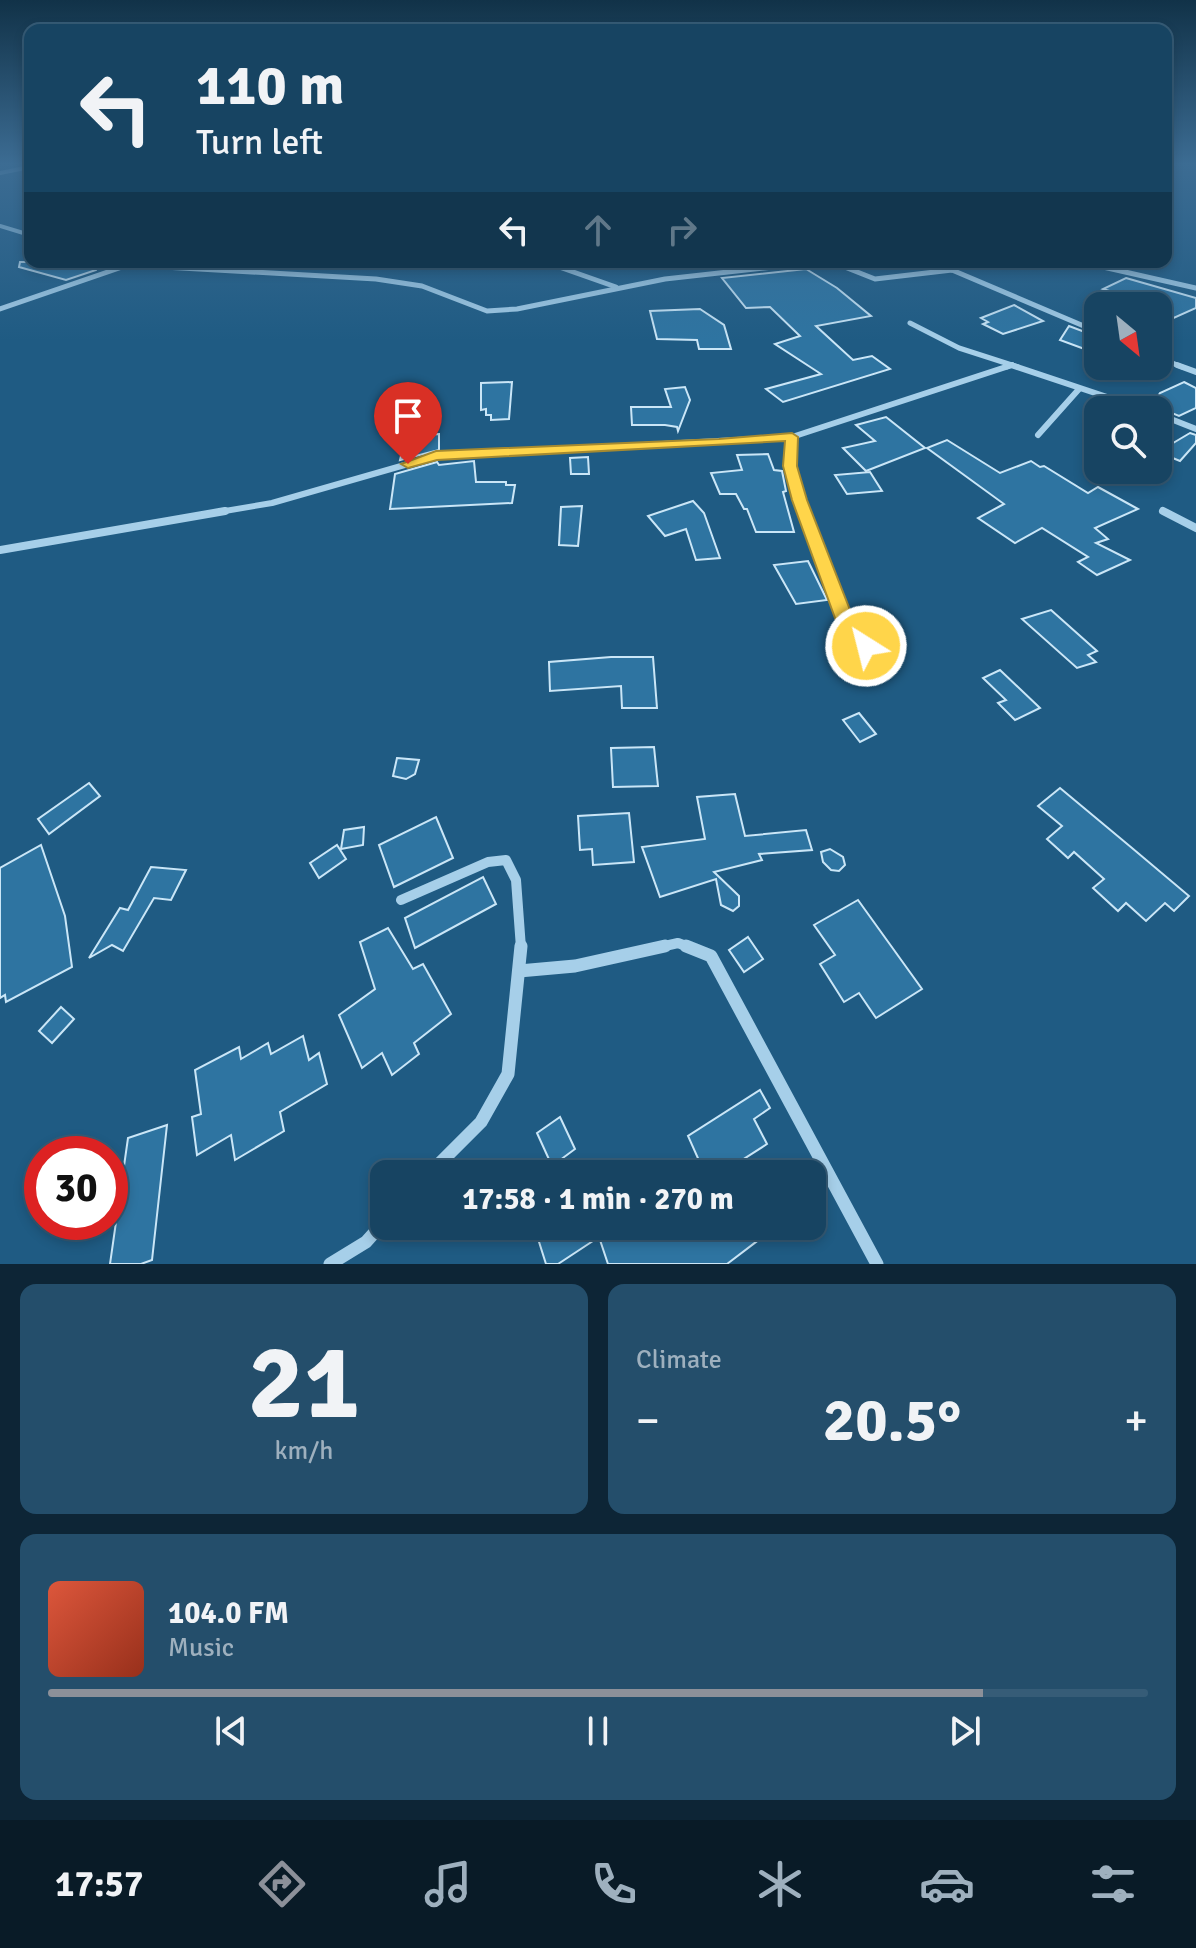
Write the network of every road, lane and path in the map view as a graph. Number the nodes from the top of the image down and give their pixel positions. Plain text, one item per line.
1 (0, 226) edge
2 (24, 233) edge
3 (119, 268) edge
4 (181, 268) edge
5 (562, 268) edge
6 (765, 268) edge
7 (847, 268) edge
8 (948, 268) edge
9 (1111, 268) edge
10 (952, 270) junction
11 (1196, 288) edge
12 (620, 289) junction
13 (0, 309) edge
14 (910, 323) dead end
15 (1084, 326) edge
16 (1172, 363) edge
17 (1012, 365) junction
18 (1196, 372) edge
19 (1079, 389) junction
20 (1101, 396) edge
21 (1172, 420) edge
22 (1196, 429) edge
23 (1038, 435) dead end
24 (792, 437) junction
25 (1163, 511) dead end
26 (1196, 528) edge
27 (0, 550) edge
28 (866, 646) dead end
29 (401, 900) dead end
30 (519, 971) junction
31 (443, 1160) edge
32 (370, 1238) edge
33 (330, 1264) edge
34 (877, 1264) edge

1 - 2 street
3 - 13 street
4 - 12 street
5 - 12 street
6 - 12 street
7 - 10 street
8 - 10 street
9 - 11 street
10 - 15 street
14 - 17 street
16 - 18 street
17 - 19 street
17 - 24 street
19 - 20 street
19 - 23 street
21 - 22 street
24 - 27 street
24 - 28 street
25 - 26 street
29 - 30 street
30 - 31 street
30 - 34 street
32 - 33 street

